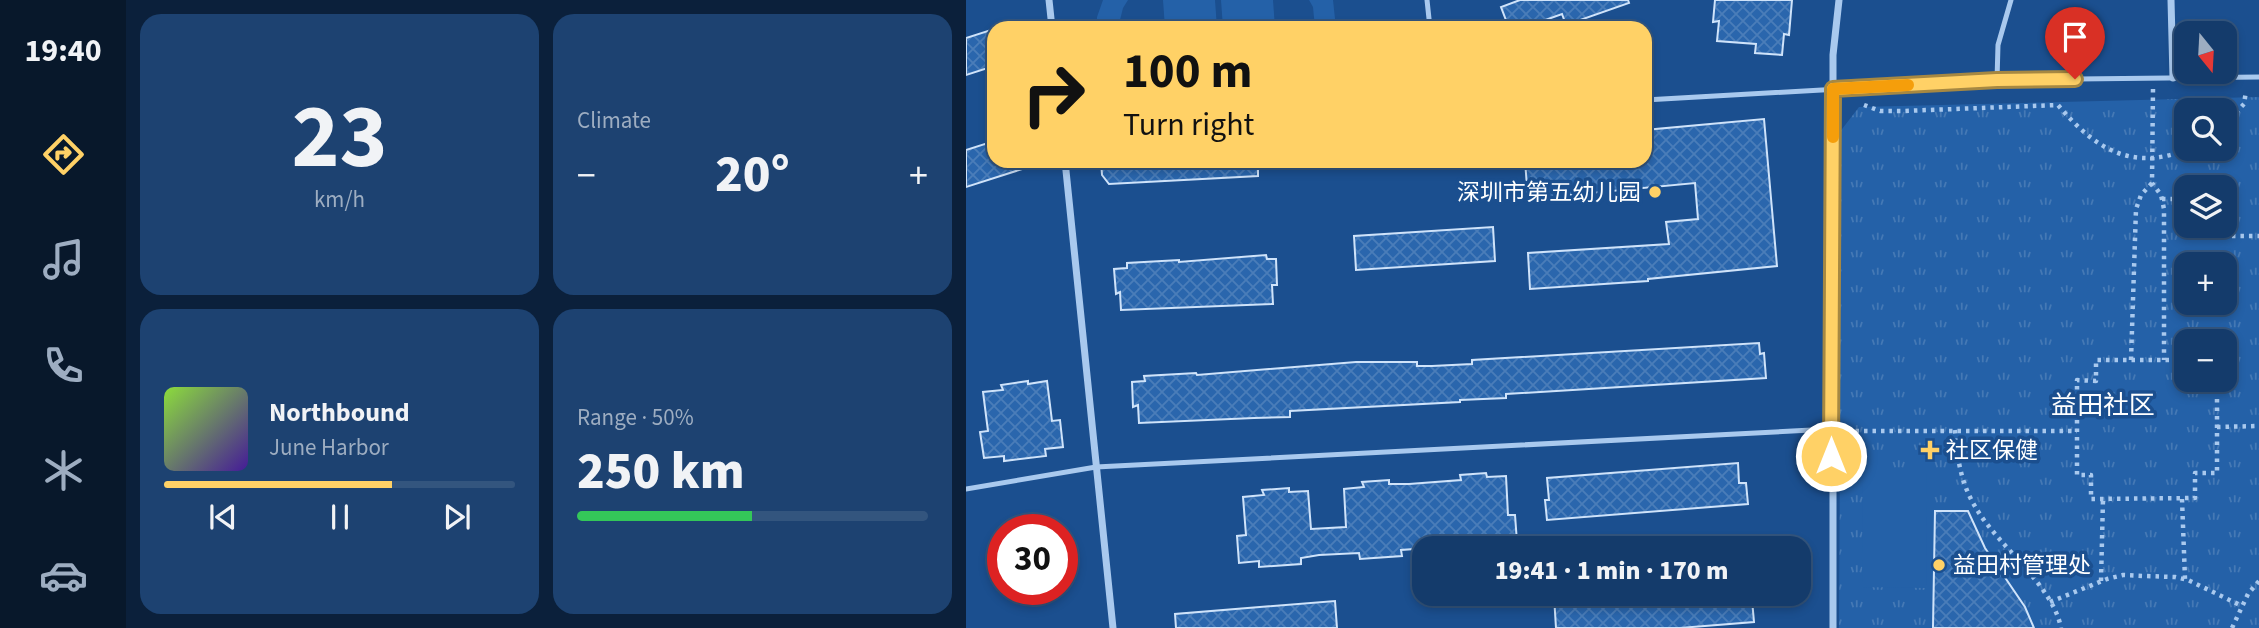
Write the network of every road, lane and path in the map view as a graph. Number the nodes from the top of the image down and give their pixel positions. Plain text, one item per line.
1 (1049, 0) edge
2 (1427, 0) edge
3 (1839, 0) edge
4 (2011, 0) edge
5 (2171, 0) edge
6 (1051, 21) edge
7 (1429, 21) edge
8 (2250, 77) junction
9 (2259, 77) edge
10 (2153, 78) junction
11 (2173, 78) junction
12 (1997, 80) junction
13 (1833, 89) junction
14 (1652, 100) edge
15 (1864, 105) dead end
16 (2237, 111) edge
17 (2174, 155) edge
18 (2152, 159) junction
19 (1066, 168) edge
20 (2152, 183) junction
21 (2162, 199) junction
22 (2174, 199) edge
23 (2237, 236) edge
24 (2259, 236) edge
25 (2131, 360) junction
26 (2164, 360) junction
27 (2174, 360) edge
28 (2217, 392) edge
29 (2259, 426) edge
30 (2217, 427) junction
31 (1831, 430) junction
32 (1955, 430) junction
33 (2077, 431) junction
34 (1096, 467) junction
35 (966, 489) edge
36 (2103, 499) junction
37 (2182, 499) junction
38 (2185, 579) junction
39 (2101, 581) junction
40 (2259, 581) edge
41 (2050, 602) junction
42 (2242, 606) junction
43 (1113, 628) edge
44 (1833, 628) edge
45 (2061, 628) edge
46 (2232, 628) edge

1 - 6 street
2 - 7 lane
3 - 13 street
4 - 12 lane
5 - 11 street
8 - 9 lane
8 - 11 lane
8 - 16 path
10 - 11 lane
10 - 12 lane
10 - 18 path
12 - 13 lane
13 - 14 lane
13 - 31 street
15 - 18 path
17 - 18 path
18 - 20 path
19 - 34 street
20 - 21 path
20 - 25 path
21 - 22 path
21 - 26 path
23 - 24 path
25 - 26 path
25 - 33 path
26 - 27 path
28 - 30 path
29 - 30 path
30 - 37 path
31 - 32 path
31 - 34 lane
31 - 44 street
32 - 33 path
32 - 41 path
33 - 36 path
34 - 35 lane
34 - 43 street
36 - 37 path
36 - 39 path
37 - 38 path
38 - 39 path
38 - 42 path
39 - 41 path
40 - 42 path
41 - 45 path
42 - 46 path

